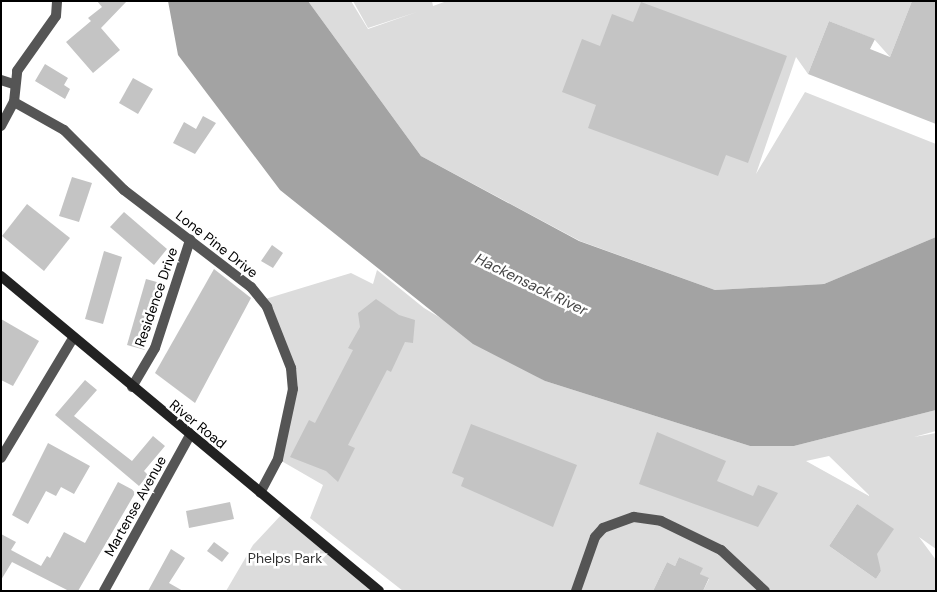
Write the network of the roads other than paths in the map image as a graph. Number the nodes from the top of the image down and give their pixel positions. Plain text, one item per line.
1 (57, 1) edge
2 (1, 80) edge
3 (12, 84) junction
4 (14, 102) junction
5 (1, 126) edge
6 (190, 240) junction
7 (1, 276) edge
8 (73, 338) junction
9 (132, 387) junction
10 (190, 435) junction
11 (1, 458) edge
12 (260, 493) junction
13 (104, 591) edge
14 (379, 591) edge
15 (576, 591) edge
16 (765, 591) edge

1 - 3 street
2 - 3 street
3 - 4 street
4 - 5 street
4 - 6 street, Lone Pine Drive
6 - 9 street, Residence Drive
6 - 12 street, Lone Pine Drive
7 - 8 main road, River Road
8 - 9 main road, River Road
8 - 11 street
9 - 10 main road, River Road
10 - 12 main road, River Road
10 - 13 street, Martense Avenue
12 - 14 main road, River Road
15 - 16 street

